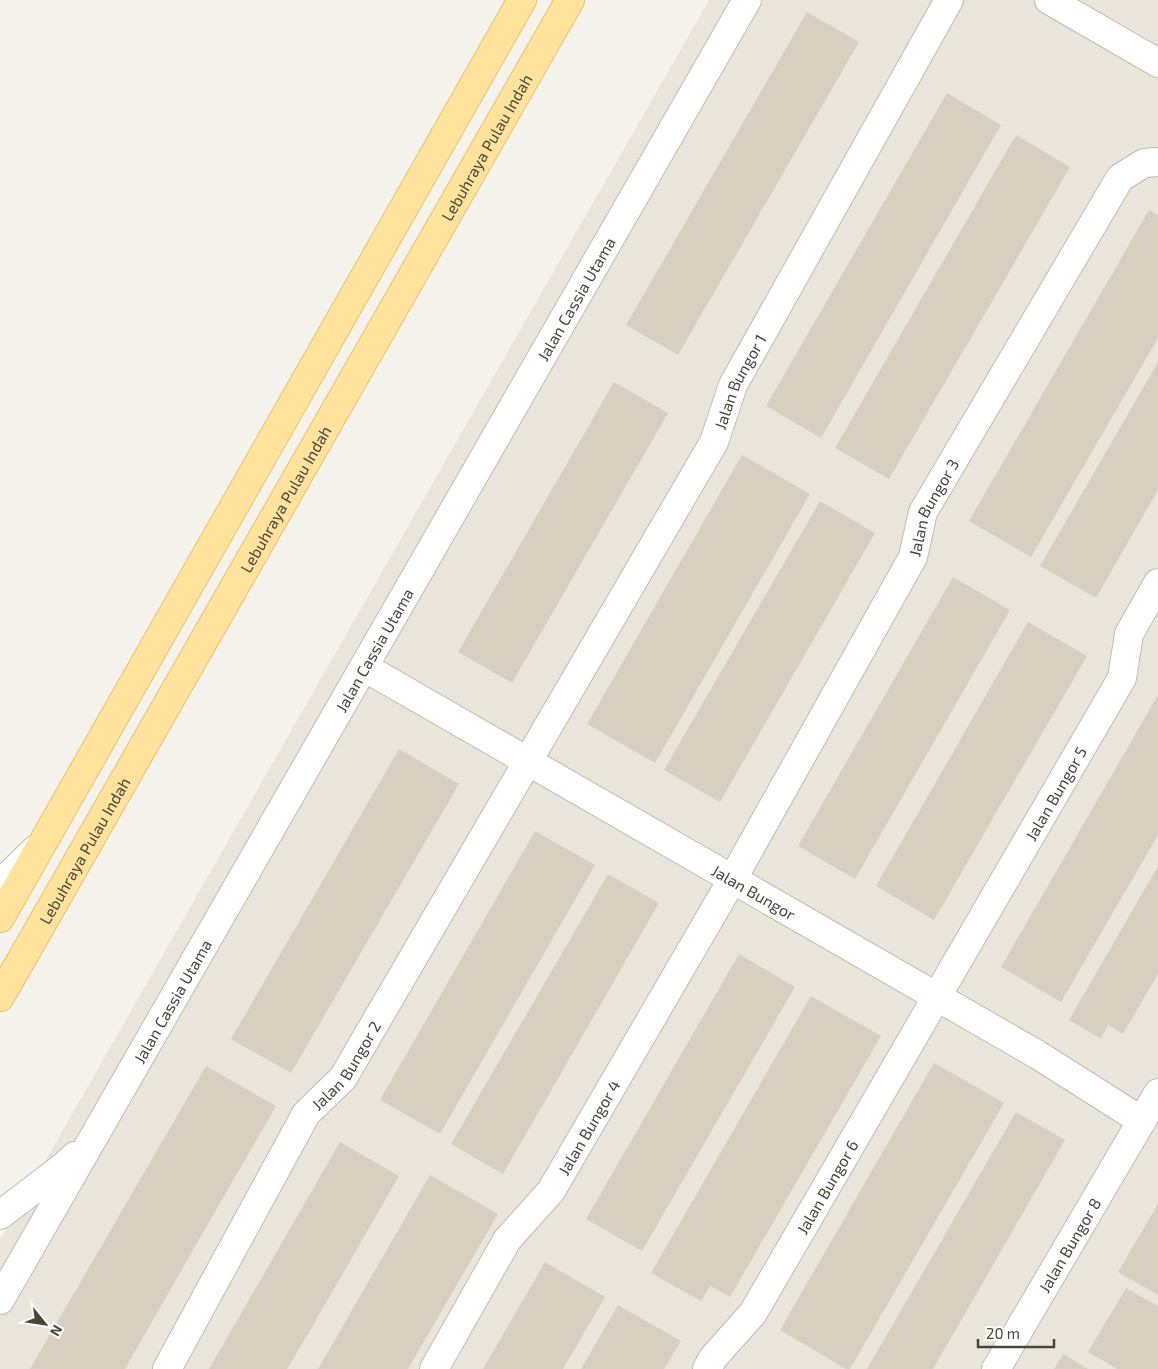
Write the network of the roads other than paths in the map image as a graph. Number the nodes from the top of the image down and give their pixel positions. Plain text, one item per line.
1 (522, 0) edge
2 (570, 0) edge
3 (748, 0) edge
4 (949, 0) edge
5 (1049, 0) edge
6 (1158, 63) edge
7 (1158, 162) edge
8 (1158, 584) edge
9 (364, 667) junction
10 (528, 762) junction
11 (43, 842) junction
12 (732, 880) junction
13 (0, 884) edge
14 (0, 918) edge
15 (0, 997) edge
16 (938, 997) junction
17 (1158, 1093) edge
18 (1142, 1121) junction
19 (94, 1137) junction
20 (0, 1215) edge
21 (0, 1300) edge
22 (166, 1369) edge
23 (434, 1369) edge
24 (707, 1369) edge
25 (996, 1369) edge

1 - 11 main road
2 - 15 main road, Lebuhraya Pulau Indah
3 - 9 street, Jalan Cassia Utama
4 - 10 street, Jalan Bungor 1
5 - 6 street
7 - 12 street, Jalan Bungor 3
8 - 16 street, Jalan Bungor 5
9 - 10 street, Jalan Bungor
9 - 19 street, Jalan Cassia Utama
10 - 12 street, Jalan Bungor
10 - 22 street, Jalan Bungor 2
11 - 13 street
11 - 14 main road
12 - 16 street, Jalan Bungor
12 - 23 street, Jalan Bungor 4
16 - 18 street, Jalan Bungor
16 - 24 street, Jalan Bungor 6
17 - 18 street, Jalan Bungor 8
18 - 25 street, Jalan Bungor 8
19 - 20 street
19 - 21 street, Jalan Cassia Utama

